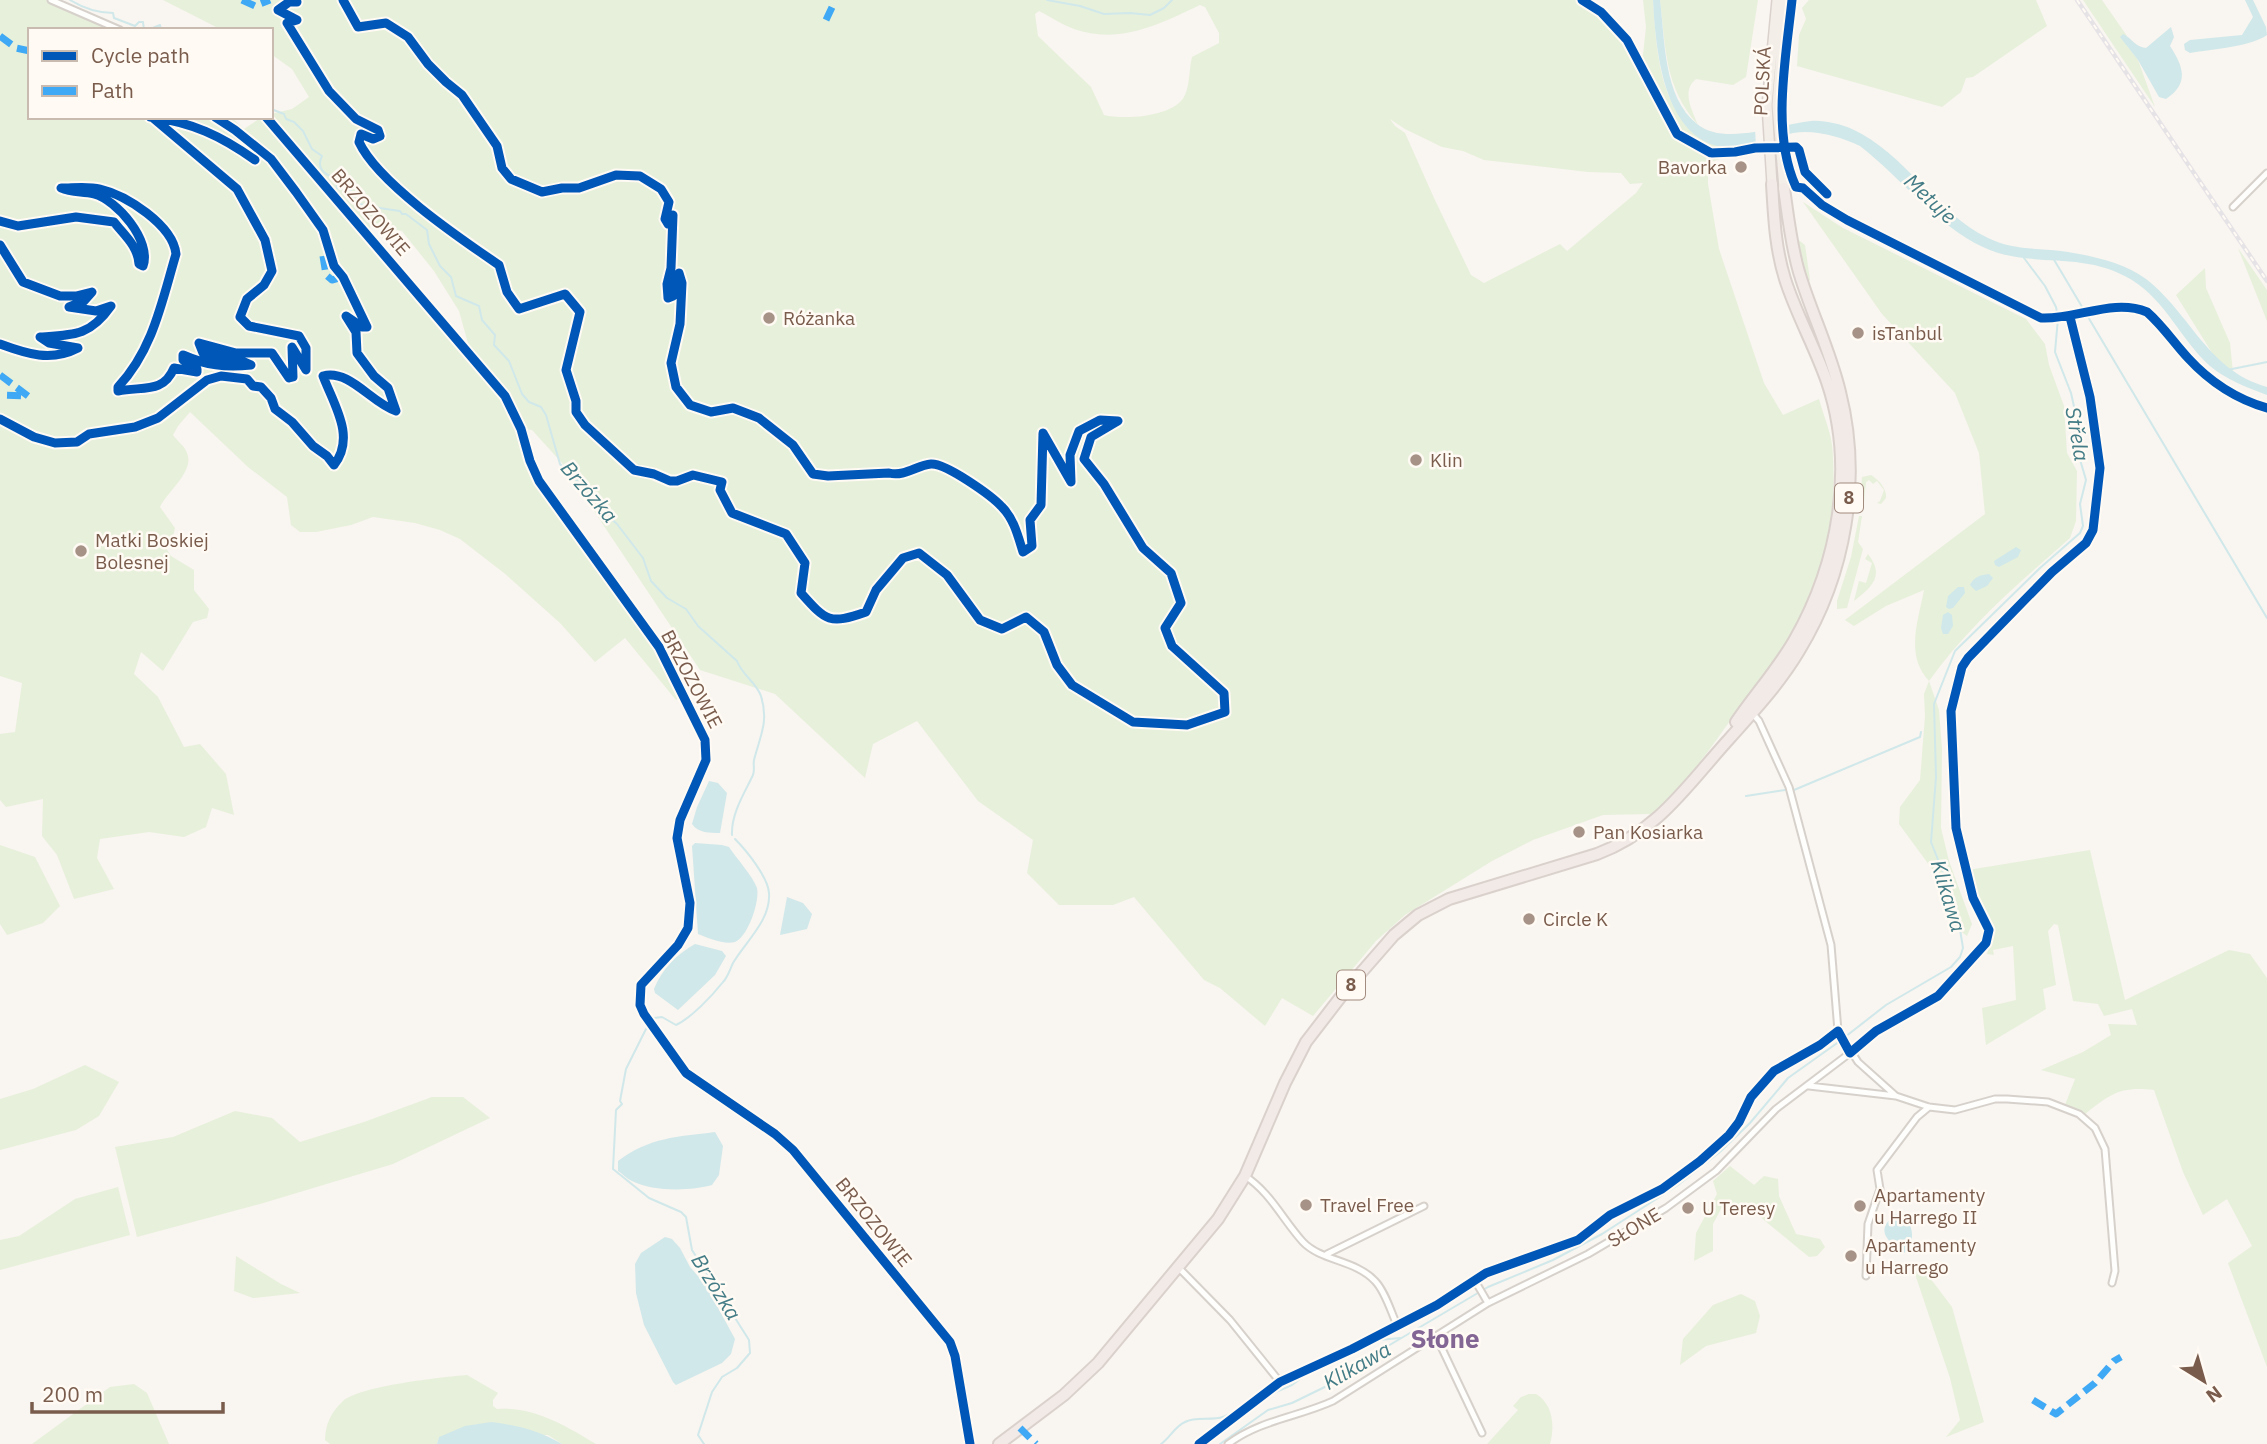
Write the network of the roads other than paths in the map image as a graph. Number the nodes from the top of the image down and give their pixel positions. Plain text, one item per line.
1 (51, 0) edge
2 (1777, 0) edge
3 (1785, 0) edge
4 (115, 28) edge
5 (1772, 91) junction
6 (268, 119) edge
7 (1774, 155) junction
8 (2267, 173) edge
9 (1772, 184) joint
10 (1784, 188) joint
11 (2233, 207) dead end
12 (1789, 221) junction
13 (1774, 222) junction
14 (1750, 710) junction
15 (1839, 1033) junction
16 (1850, 1053) junction
17 (1809, 1086) junction
18 (1896, 1096) junction
19 (1929, 1107) junction
20 (1245, 1176) junction
21 (1424, 1206) dead end
22 (1327, 1254) junction
23 (1179, 1268) junction
24 (1866, 1276) dead end
25 (1474, 1279) junction
26 (2112, 1283) dead end
27 (1488, 1303) junction
28 (1397, 1325) junction
29 (1436, 1336) junction
30 (1280, 1382) junction
31 (1482, 1433) dead end
32 (970, 1444) edge
33 (999, 1444) edge
34 (1199, 1444) edge
35 (1228, 1444) edge

1 - 4 street
2 - 5 main road, POLSKÁ
3 - 5 main road, POLSKÁ
5 - 7 main road, POLSKÁ
6 - 32 street, BRZOZOWIE
7 - 9 main road, POLSKÁ
7 - 10 main road, POLSKÁ
8 - 11 street
9 - 13 highway, 8
10 - 12 highway, 8
12 - 13 highway
12 - 14 highway, 8
13 - 14 highway, 8
14 - 15 street
14 - 20 highway, 8
15 - 16 street
15 - 25 street
16 - 17 street, SŁONE
16 - 18 street
17 - 18 street
17 - 27 street, SŁONE
18 - 19 street
19 - 24 street
19 - 26 street
20 - 22 street
20 - 23 highway, 8
21 - 22 street
22 - 28 street
23 - 30 street
23 - 33 highway, 8
25 - 27 street
25 - 28 street
27 - 29 street, SŁONE
28 - 30 street
29 - 31 street
29 - 35 street, SŁONE
30 - 34 street

